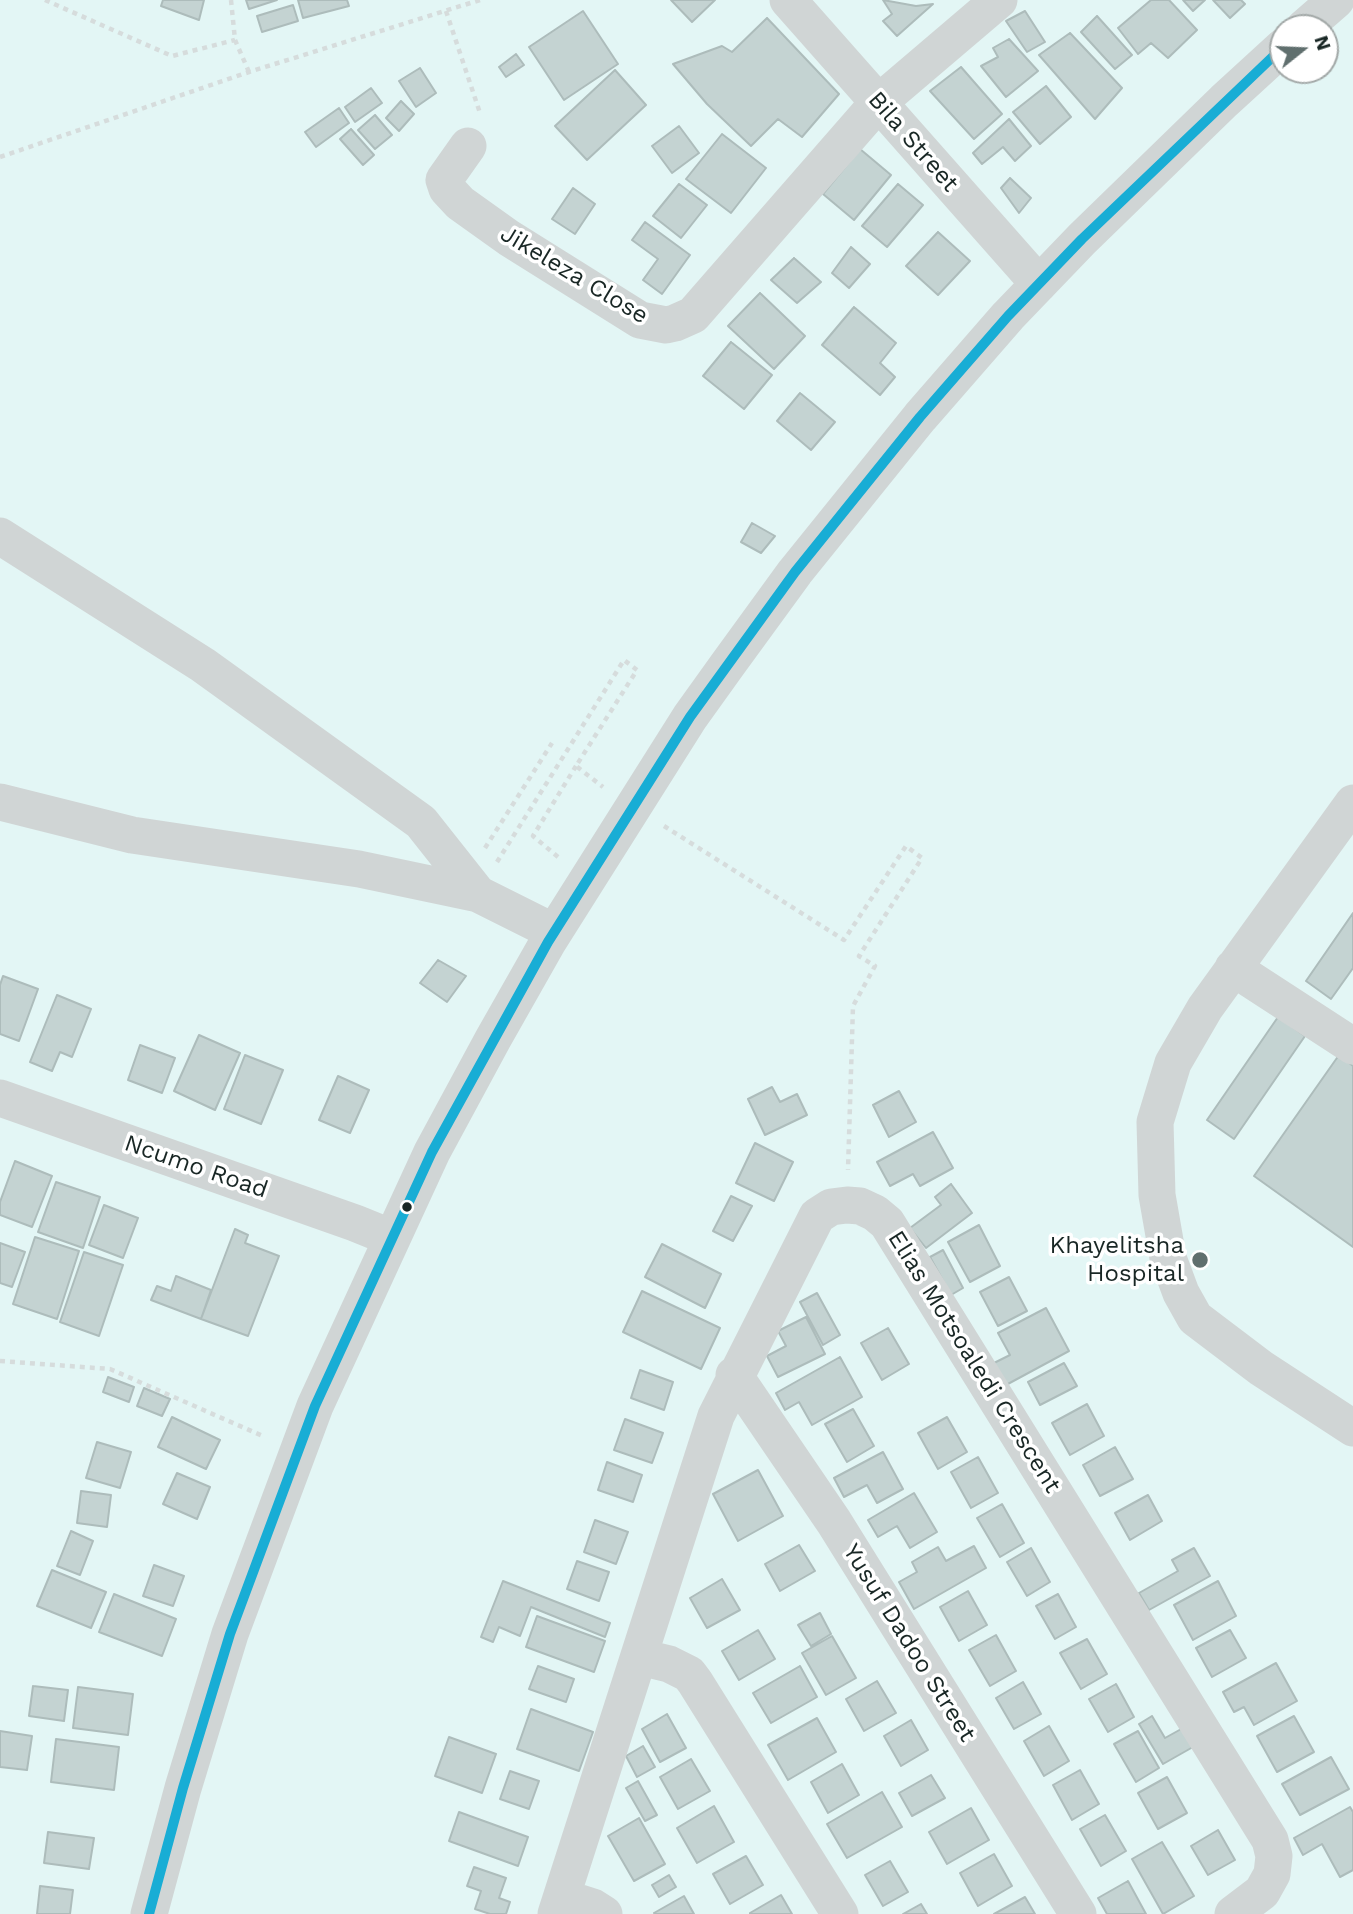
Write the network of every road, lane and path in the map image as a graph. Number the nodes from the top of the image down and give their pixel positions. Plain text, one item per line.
1 (45, 0) edge
2 (231, 0) edge
3 (480, 0) edge
4 (788, 0) edge
5 (999, 0) edge
6 (1336, 0) edge
7 (446, 11) junction
8 (1320, 14) edge
9 (235, 40) junction
10 (1269, 60) edge
11 (249, 72) junction
12 (878, 103) junction
13 (468, 146) joint
14 (0, 157) edge
15 (1039, 284) junction
16 (0, 536) edge
17 (552, 743) dead end
18 (576, 766) junction
19 (607, 790) dead end
20 (0, 802) edge
21 (1353, 803) edge
22 (653, 819) dead end
23 (481, 854) dead end
24 (489, 859) dead end
25 (565, 862) dead end
26 (478, 894) junction
27 (554, 932) junction
28 (1233, 968) junction
29 (1353, 1046) edge
30 (0, 1098) edge
31 (848, 1205) junction
32 (391, 1238) junction
33 (0, 1361) edge
34 (734, 1375) junction
35 (1353, 1428) edge
36 (275, 1441) dead end
37 (640, 1657) junction
38 (559, 1905) edge
39 (149, 1914) edge
40 (604, 1914) edge
41 (840, 1914) edge
42 (1078, 1914) edge
43 (1233, 1914) edge

1 - 9 path
2 - 9 path
3 - 7 path
4 - 12 street, Bila Street
5 - 12 street
6 - 8 street
7 - 11 path
7 - 13 path
9 - 11 path
10 - 15 street
11 - 14 path
12 - 13 street, Jikeleza Close
12 - 15 street, Bila Street
15 - 27 street
16 - 26 street
17 - 23 path
18 - 19 path
18 - 24 path
18 - 25 path
20 - 26 street
21 - 28 street
22 - 31 path
26 - 27 street
27 - 32 street
28 - 29 street
28 - 35 street
30 - 32 street, Ncumo Road
31 - 34 street
31 - 43 street, Elias Motsoaledi Crescent
32 - 39 street
33 - 36 path
34 - 37 street
34 - 42 street, Yusuf Dadoo Street
37 - 38 street
37 - 41 street
38 - 40 street

